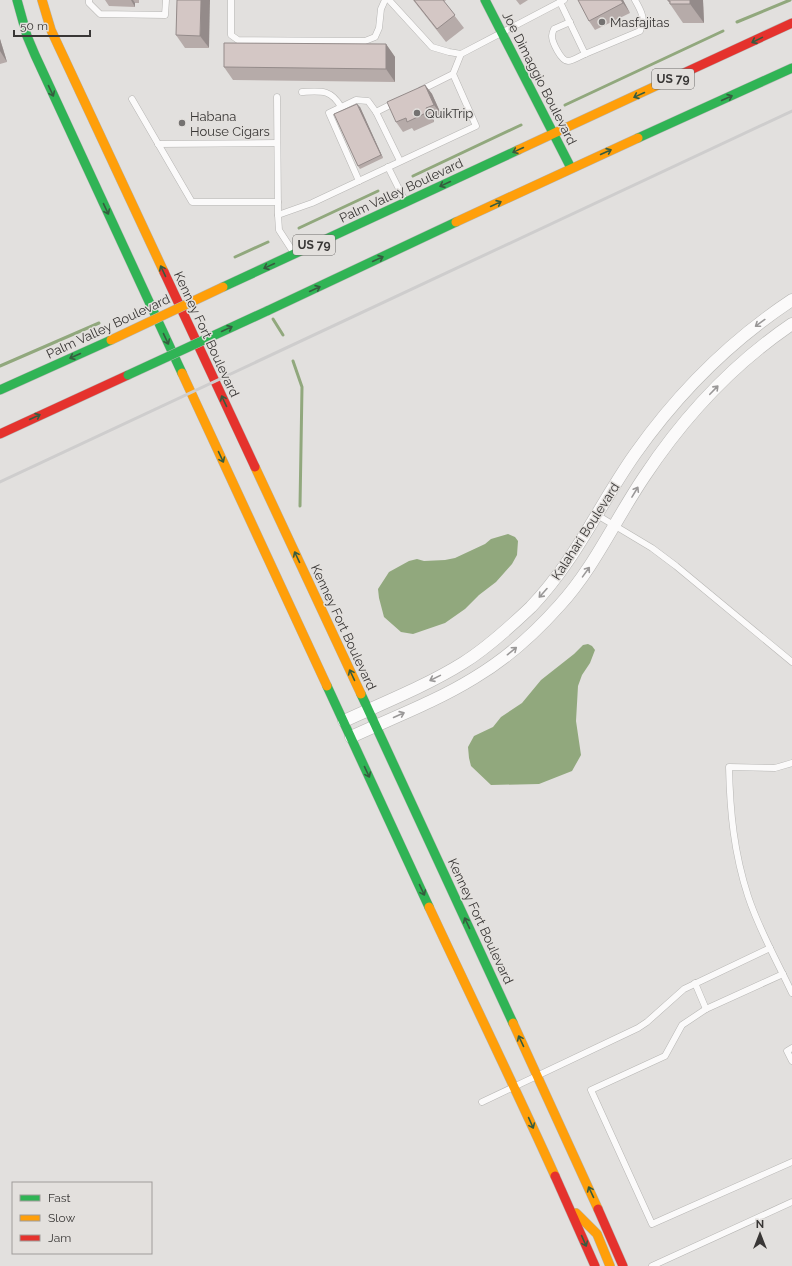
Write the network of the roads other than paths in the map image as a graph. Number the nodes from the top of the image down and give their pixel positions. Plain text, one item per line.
1 (17, 0) edge
2 (42, 0) edge
3 (89, 0) edge
4 (166, 0) edge
5 (230, 0) edge
6 (385, 0) edge
7 (389, 0) edge
8 (485, 0) edge
9 (635, 0) edge
10 (562, 1) edge
11 (570, 22) junction
12 (792, 24) edge
13 (502, 32) junction
14 (461, 54) junction
15 (586, 54) junction
16 (792, 68) edge
17 (452, 74) junction
18 (418, 91) edge
19 (302, 92) dead end
20 (277, 97) dead end
21 (132, 99) dead end
22 (397, 101) edge
23 (341, 107) junction
24 (376, 112) junction
25 (553, 134) junction
26 (278, 143) junction
27 (158, 144) junction
28 (400, 160) junction
29 (388, 167) junction
30 (571, 168) junction
31 (359, 181) junction
32 (278, 202) junction
33 (406, 202) junction
34 (278, 215) junction
35 (295, 254) junction
36 (792, 300) edge
37 (792, 324) edge
38 (0, 390) edge
39 (0, 434) edge
40 (598, 516) junction
41 (614, 526) junction
42 (792, 662) edge
43 (368, 710) junction
44 (344, 721) junction
45 (376, 726) junction
46 (351, 737) junction
47 (792, 763) edge
48 (770, 948) junction
49 (783, 974) junction
50 (695, 983) junction
51 (792, 993) edge
52 (706, 1009) junction
53 (792, 1048) edge
54 (792, 1061) edge
55 (538, 1076) junction
56 (515, 1087) junction
57 (482, 1102) dead end
58 (792, 1162) edge
59 (567, 1202) junction
60 (792, 1202) edge
61 (595, 1266) edge
62 (610, 1266) edge
63 (623, 1266) edge
64 (652, 1266) edge

1 -> 44 main road
43 -> 2 main road, Kenney Fort Boulevard
3 - 4 lane
5 - 6 lane
7 - 14 lane
8 - 13 main road, Joe Dimaggio Boulevard
9 - 15 lane
10 - 11 lane
10 - 13 lane
11 - 15 lane
11 - 15 lane
12 -> 25 main road, Palm Valley Boulevard / US 79
13 - 14 lane
13 - 25 main road, Joe Dimaggio Boulevard
14 - 17 lane
30 -> 16 main road
17 - 18 lane
17 - 28 lane
19 - 23 lane
20 - 26 lane
21 - 27 lane
22 - 24 lane
23 - 24 lane
23 - 31 lane
24 - 28 lane
25 - 30 main road, Joe Dimaggio Boulevard
25 -> 33 main road, Palm Valley Boulevard / US 79
26 - 27 lane
26 - 32 lane
27 - 32 lane
28 - 29 lane
29 - 31 lane
29 - 33 lane
39 -> 30 main road, bridge
31 - 34 lane
32 - 34 lane
33 - 35 main road, Palm Valley Boulevard / US 79
34 - 35 lane
35 -> 38 main road, Palm Valley Boulevard / US 79, bridge
36 -> 40 street, Kalahari Boulevard
41 -> 37 street, Kalahari Boulevard
40 - 41 lane
40 -> 43 street, Kalahari Boulevard
41 - 42 lane
45 -> 41 street, Kalahari Boulevard
43 - 44 street, Kalahari Boulevard
43 - 45 main road, Kenney Fort Boulevard
44 - 46 main road
45 - 46 street, Kalahari Boulevard
55 -> 45 main road, Kenney Fort Boulevard
46 -> 56 main road
47 - 48 lane
48 - 49 lane
48 - 50 lane
49 - 51 lane
49 - 52 lane
50 - 52 lane
50 - 55 lane
52 - 58 lane
53 - 54 lane
55 - 56 lane
63 -> 55 main road, Kenney Fort Boulevard
56 - 57 lane
56 -> 59 main road
59 -> 61 main road
59 - 62 main road
60 - 64 lane

